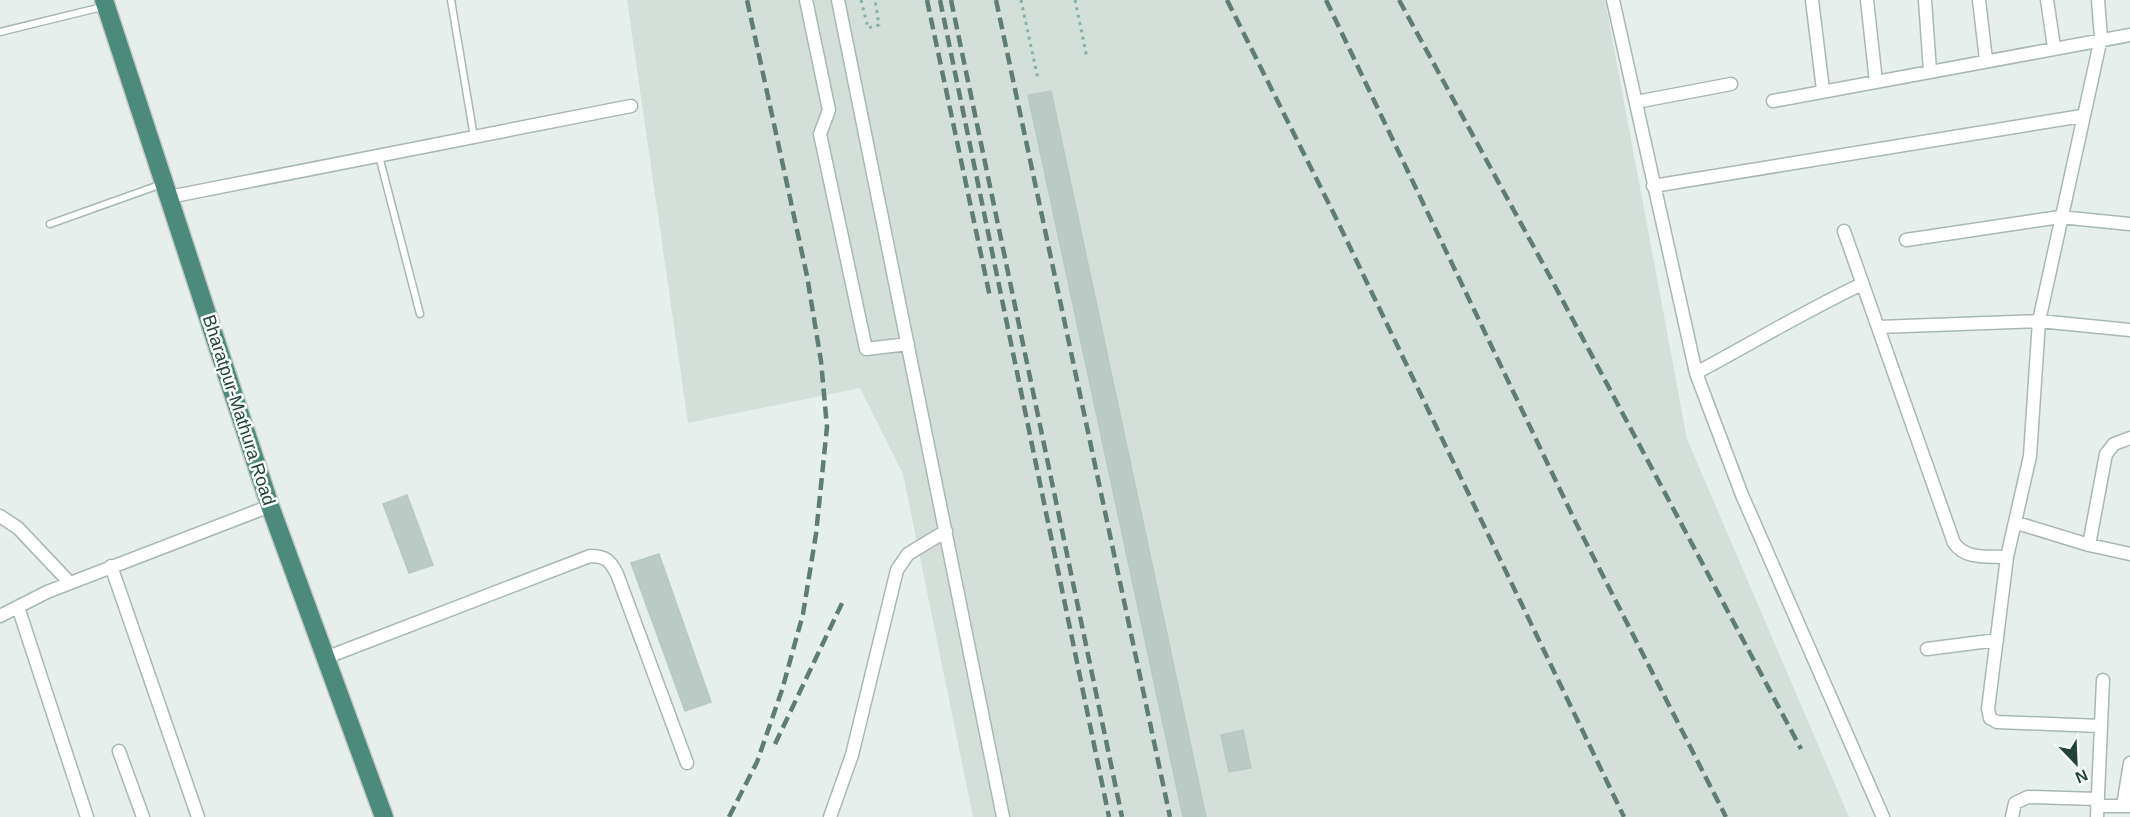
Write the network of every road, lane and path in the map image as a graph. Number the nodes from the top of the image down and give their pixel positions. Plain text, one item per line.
1 (451, 0) edge
2 (806, 0) edge
3 (838, 0) edge
4 (861, 0) edge
5 (875, 0) edge
6 (1022, 0) edge
7 (1075, 0) edge
8 (1613, 0) edge
9 (1812, 0) edge
10 (1867, 0) edge
11 (1925, 0) edge
12 (1979, 0) edge
13 (2048, 0) edge
14 (2098, 0) edge
15 (105, 3) edge
16 (0, 32) edge
17 (2130, 34) edge
18 (2101, 38) junction
19 (2054, 47) junction
20 (1087, 58) dead end
21 (1986, 60) junction
22 (1930, 71) junction
23 (1038, 79) dead end
24 (1876, 82) junction
25 (1731, 84) dead end
26 (1823, 90) junction
27 (1773, 101) dead end
28 (1635, 102) junction
29 (631, 105) dead end
30 (2082, 116) junction
31 (474, 137) junction
32 (379, 156) junction
33 (1653, 186) junction
34 (167, 191) junction
35 (2060, 217) junction
36 (50, 224) dead end
37 (2130, 224) edge
38 (1844, 231) dead end
39 (1906, 240) dead end
40 (1862, 284) junction
41 (420, 314) dead end
42 (2038, 321) junction
43 (1878, 327) junction
44 (2130, 330) edge
45 (908, 344) junction
46 (1696, 373) junction
47 (2130, 438) edge
48 (270, 506) junction
49 (0, 516) edge
50 (2017, 522) junction
51 (946, 531) junction
52 (2089, 546) junction
53 (2130, 554) edge
54 (2007, 557) junction
55 (111, 566) junction
56 (70, 582) junction
57 (18, 607) junction
58 (0, 616) edge
59 (1997, 640) junction
60 (1927, 649) dead end
61 (325, 658) junction
62 (2103, 680) dead end
63 (2100, 726) junction
64 (119, 751) dead end
65 (687, 763) dead end
66 (2130, 763) edge
67 (2127, 806) edge
68 (2097, 807) edge
69 (87, 817) edge
70 (143, 817) edge
71 (198, 817) edge
72 (384, 817) edge
73 (830, 817) edge
74 (1003, 817) edge
75 (1883, 817) edge
76 (2012, 817) edge

1 - 31 lane
2 - 45 street
3 - 45 street
4 - 5 path
6 - 23 path
7 - 20 path
8 - 28 street
9 - 26 street
10 - 24 street
11 - 22 street
12 - 21 street
13 - 19 street
14 - 18 street
15 - 16 lane
15 - 34 highway, Bharatpur-Mathura Road
17 - 18 street
18 - 19 street
18 - 30 street
19 - 21 street
21 - 22 street
22 - 24 street
24 - 26 street
25 - 28 street
26 - 27 street
28 - 33 street
29 - 31 street
30 - 33 street
30 - 35 street
31 - 32 street
32 - 34 street
32 - 41 lane
33 - 46 street
34 - 36 lane
34 - 48 highway, Bharatpur-Mathura Road
35 - 37 street
35 - 39 street
35 - 42 street
38 - 40 street
40 - 43 street
40 - 46 street
42 - 43 street
42 - 44 street
42 - 50 street
43 - 54 street
45 - 51 street
46 - 75 street
47 - 52 street
48 - 55 street
48 - 61 highway, Bharatpur-Mathura Road
49 - 56 street
50 - 52 street
50 - 54 street
51 - 73 street
51 - 74 street
52 - 53 street
54 - 59 street
55 - 56 street
55 - 71 street
56 - 57 street
57 - 58 street
57 - 69 street
59 - 60 street
59 - 63 street
61 - 65 street
61 - 72 highway, Bharatpur-Mathura Road
62 - 63 street
63 - 68 street
64 - 70 street
66 - 67 street
67 - 68 street
68 - 76 street

